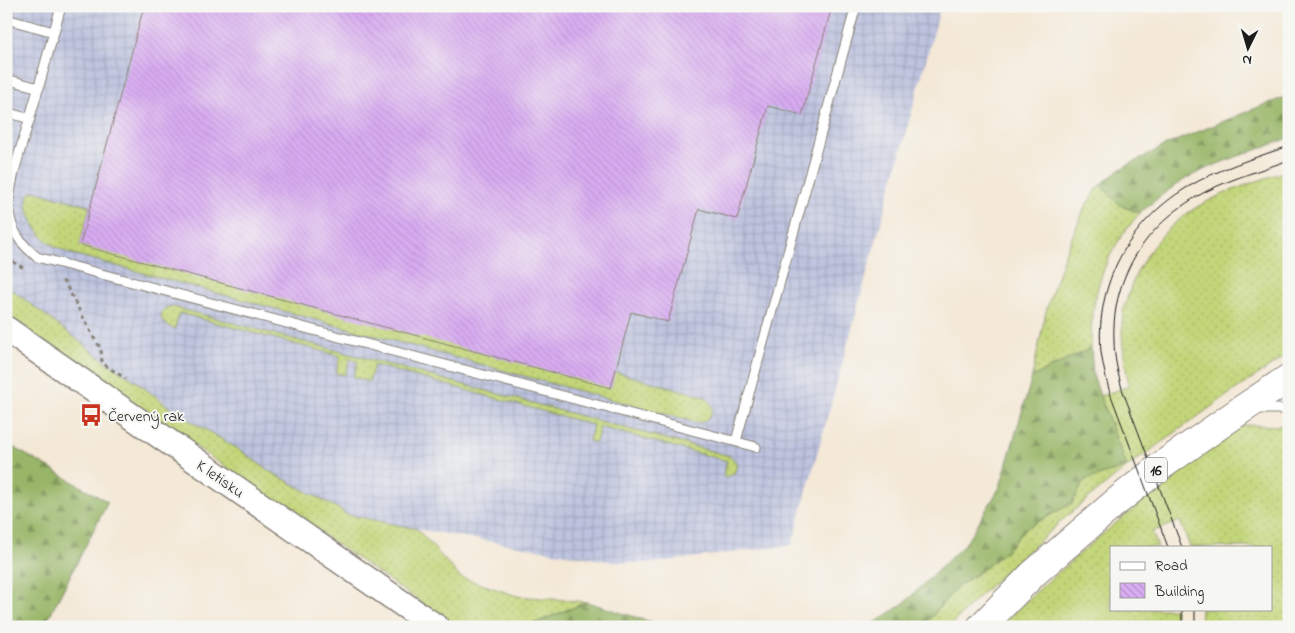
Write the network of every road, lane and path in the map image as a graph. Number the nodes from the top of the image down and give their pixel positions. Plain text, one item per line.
1 (61, 6) edge
2 (856, 6) edge
3 (6, 19) edge
4 (54, 32) junction
5 (6, 79) edge
6 (39, 88) junction
7 (6, 112) edge
8 (30, 119) junction
9 (6, 257) edge
10 (28, 269) dead end
11 (60, 278) dead end
12 (6, 329) edge
13 (1289, 378) edge
14 (126, 379) dead end
15 (1289, 409) edge
16 (1241, 410) junction
17 (736, 441) junction
18 (756, 447) dead end
19 (436, 627) edge
20 (980, 627) edge

1 - 4 lane
2 - 17 lane
3 - 4 lane
4 - 6 lane
5 - 6 lane
6 - 8 lane
7 - 8 lane
8 - 17 lane
9 - 10 path
11 - 14 path
12 - 19 street, K letisku
13 - 16 highway, 16
15 - 16 lane
16 - 20 highway, 16
17 - 18 lane

